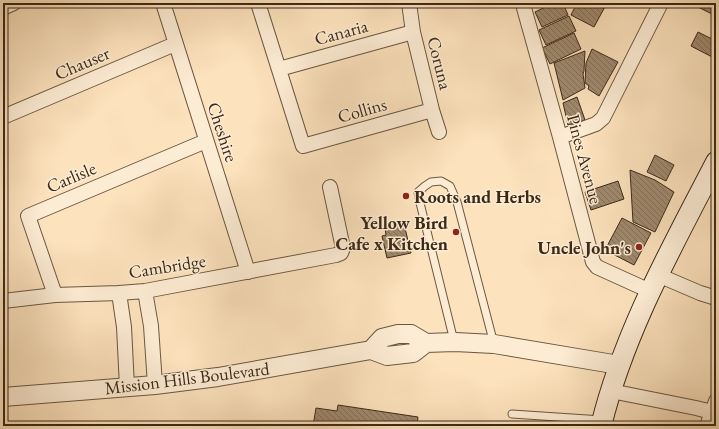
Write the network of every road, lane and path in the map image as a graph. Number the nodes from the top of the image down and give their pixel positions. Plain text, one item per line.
1 (14, 3) edge
2 (162, 3) edge
3 (258, 3) edge
4 (409, 3) edge
5 (523, 3) edge
6 (661, 3) edge
7 (3, 8) edge
8 (413, 32) junction
9 (176, 44) junction
10 (279, 69) junction
11 (432, 110) junction
12 (3, 118) edge
13 (439, 132) dead end
14 (560, 137) junction
15 (206, 141) junction
16 (716, 162) edge
17 (330, 187) dead end
18 (248, 272) junction
19 (654, 283) junction
20 (145, 291) junction
21 (119, 293) junction
22 (55, 295) junction
23 (716, 298) edge
24 (3, 301) edge
25 (455, 342) junction
26 (494, 344) junction
27 (619, 365) junction
28 (155, 385) junction
29 (127, 387) junction
30 (611, 391) junction
31 (3, 397) edge
32 (715, 409) edge
33 (512, 414) dead end
34 (601, 423) edge
35 (707, 426) edge

1 - 7 street
2 - 9 street, Cheshire
3 - 10 street
4 - 8 street, Coruna
5 - 14 street, Pines Avenue
6 - 14 street
8 - 10 street, Canaria
8 - 11 street, Coruna
9 - 12 street, Chauser
9 - 15 street, Cheshire
10 - 11 street, Collins
11 - 13 street, Coruna
14 - 19 street, Pines Avenue
15 - 18 street, Cheshire
15 - 22 street, Carlisle
16 - 19 main road
17 - 18 street, Cambridge
18 - 20 street, Cambridge
19 - 23 street, Pines Avenue
19 - 27 main road
20 - 21 street, Cambridge
20 - 28 street
21 - 22 street, Cambridge
21 - 29 street
22 - 24 street, Cambridge
25 - 26 street, Mission Hills Boulevard
25 - 26 lane
25 - 28 street, Mission Hills Boulevard
26 - 27 street, Mission Hills Boulevard
27 - 30 main road
28 - 29 street, Mission Hills Boulevard
29 - 31 street, Mission Hills Boulevard
30 - 32 street
30 - 34 main road
32 - 35 street
33 - 34 lane

